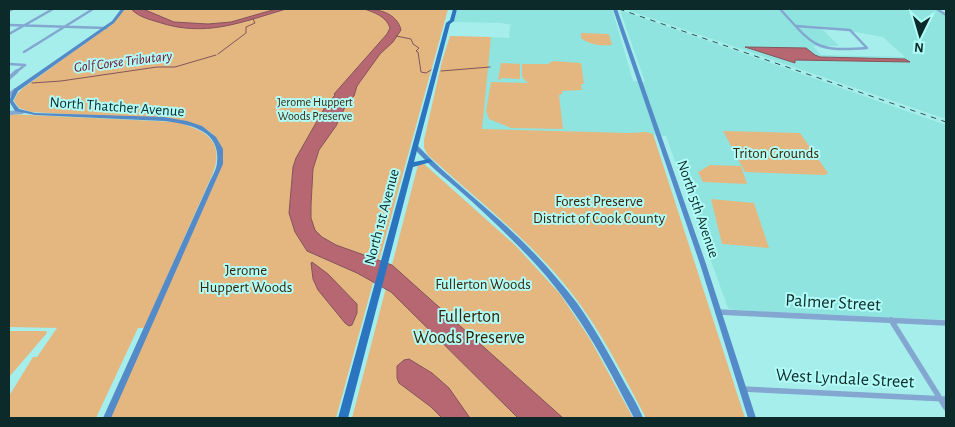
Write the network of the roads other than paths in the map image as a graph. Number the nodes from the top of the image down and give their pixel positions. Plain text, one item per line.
1 (13, 9) edge
2 (53, 9) edge
3 (93, 9) edge
4 (123, 9) edge
5 (449, 9) edge
6 (455, 9) edge
7 (616, 9) edge
8 (780, 9) edge
9 (937, 9) edge
10 (9, 11) edge
11 (946, 15) edge
12 (448, 23) junction
13 (9, 25) edge
14 (24, 26) junction
15 (796, 26) junction
16 (65, 27) junction
17 (106, 28) junction
18 (9, 34) edge
19 (24, 52) dead end
20 (9, 64) edge
21 (9, 78) edge
22 (16, 90) junction
23 (9, 95) edge
24 (22, 112) junction
25 (9, 113) edge
26 (416, 147) junction
27 (429, 161) junction
28 (411, 165) junction
29 (718, 312) junction
30 (891, 320) junction
31 (946, 323) edge
32 (742, 389) junction
33 (943, 398) edge
34 (946, 408) edge
35 (106, 418) edge
36 (344, 418) edge
37 (639, 418) edge
38 (752, 418) edge

1 - 10 street
2 - 14 street
3 - 16 street
4 - 17 street, North Thatcher Avenue
5 - 12 main road, North 1st Avenue
6 - 12 main road, North 1st Avenue
7 - 29 street, North 5th Avenue
8 - 15 street
9 - 11 street
12 - 26 main road, North 1st Avenue
13 - 14 street
14 - 16 street
14 - 18 street
15 - 15 street
16 - 17 street
16 - 19 street
17 - 22 street, North Thatcher Avenue
20 - 21 street
22 - 23 street
22 - 24 street
24 - 25 street
24 - 35 street, North Thatcher Avenue
26 - 27 street
26 - 28 main road, North 1st Avenue
27 - 28 main road
27 - 37 main road
28 - 36 main road, North 1st Avenue
29 - 30 street, Palmer Street
29 - 32 street, North 5th Avenue
30 - 31 street, Palmer Street
30 - 33 street
32 - 33 street, West Lyndale Street
32 - 38 street, North 5th Avenue
33 - 34 street

